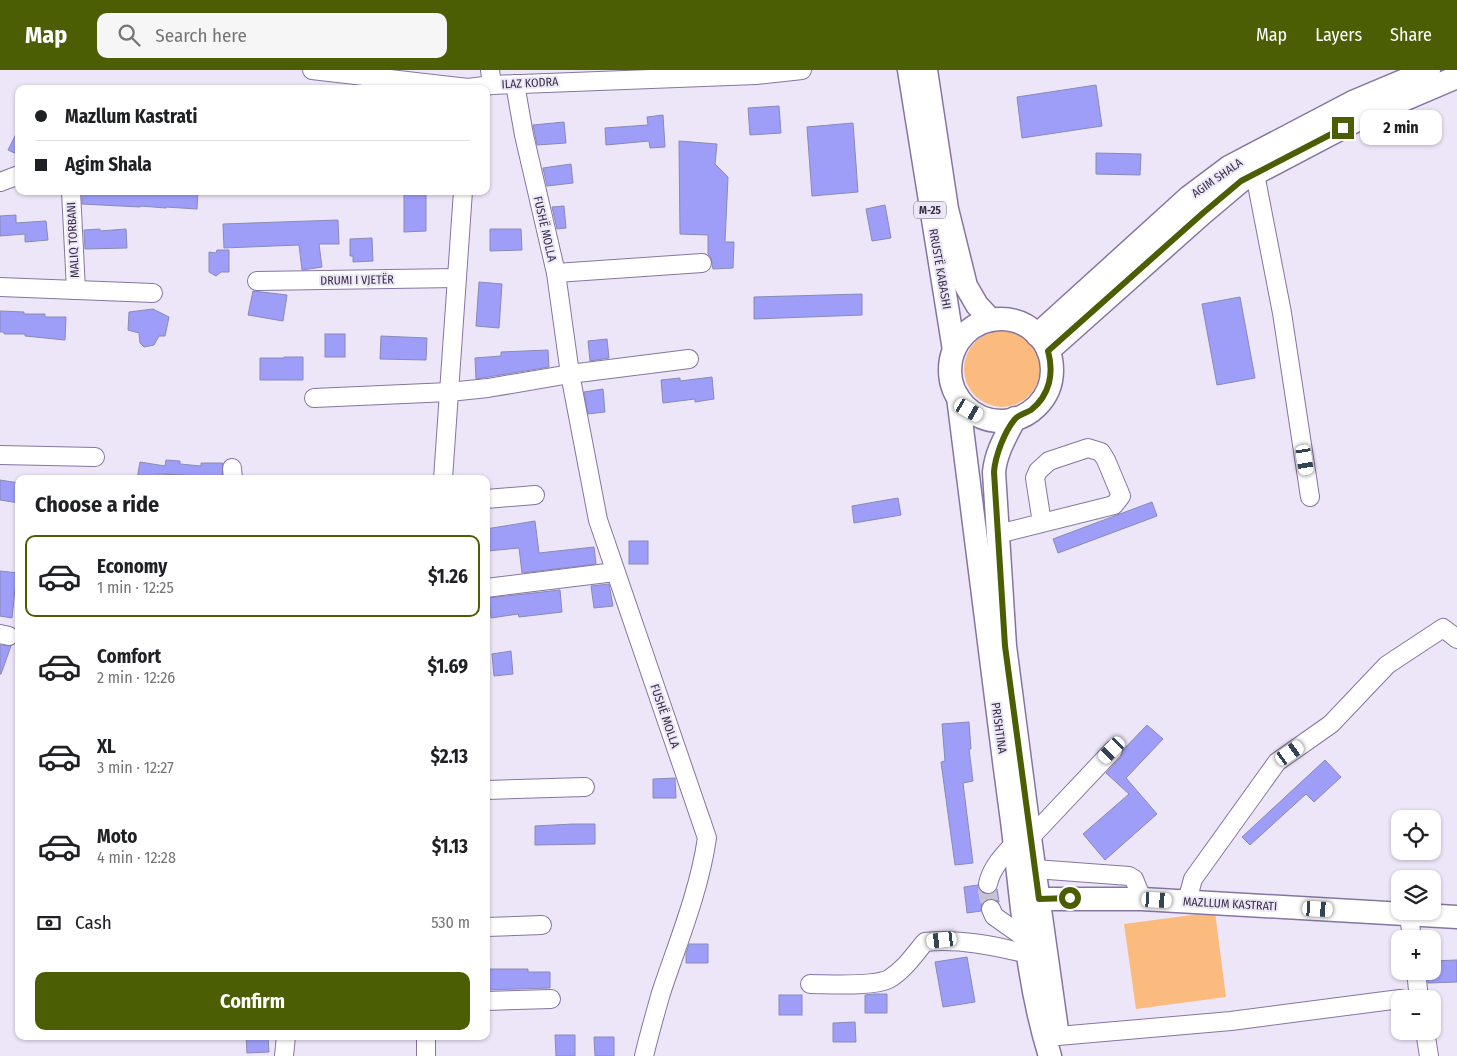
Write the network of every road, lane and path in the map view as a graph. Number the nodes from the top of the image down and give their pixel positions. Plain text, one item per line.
1 (312, 70) edge
2 (317, 70) edge
3 (802, 70) edge
4 (909, 70) edge
5 (926, 70) edge
6 (1429, 70) edge
7 (756, 72) edge
8 (707, 73) edge
9 (647, 74) edge
10 (394, 75) edge
11 (593, 75) edge
12 (1457, 77) edge
13 (491, 78) edge
14 (515, 84) junction
15 (451, 85) edge
16 (475, 85) edge
17 (1255, 174) junction
18 (15, 176) edge
19 (0, 182) edge
20 (71, 195) edge
21 (463, 195) edge
22 (702, 264) dead end
23 (556, 273) junction
24 (457, 278) junction
25 (257, 281) dead end
26 (0, 288) edge
27 (76, 290) junction
28 (154, 293) dead end
29 (991, 320) junction
30 (1042, 343) junction
31 (954, 350) junction
32 (689, 359) dead end
33 (570, 374) junction
34 (449, 392) junction
35 (958, 397) junction
36 (314, 398) dead end
37 (1015, 418) junction
38 (0, 455) edge
39 (95, 457) dead end
40 (443, 475) edge
41 (535, 495) dead end
42 (1310, 497) dead end
43 (490, 499) edge
44 (1042, 523) junction
45 (998, 534) junction
46 (615, 572) junction
47 (490, 588) edge
48 (1457, 639) edge
49 (1112, 750) dead end
50 (585, 787) dead end
51 (490, 790) edge
52 (1022, 840) junction
53 (1035, 869) junction
54 (988, 884) tunnel mouth
55 (1142, 899) junction
56 (1030, 901) junction
57 (1187, 902) junction
58 (990, 909) tunnel mouth
59 (1391, 914) edge
60 (1441, 916) edge
61 (1457, 917) edge
62 (542, 925) dead end
63 (490, 927) edge
64 (1027, 946) junction
65 (810, 984) dead end
66 (551, 999) dead end
67 (1391, 1000) edge
68 (490, 1001) edge
69 (286, 1040) edge
70 (426, 1040) edge
71 (1426, 1040) edge
72 (1056, 1049) edge
73 (284, 1056) edge
74 (426, 1056) edge
75 (644, 1056) edge
76 (1429, 1056) edge

1 - 2 street, ILAZ KODRA
2 - 10 street, ILAZ KODRA
3 - 7 street, ILAZ KODRA
4 - 31 main road, RRUSTË KABASHI / M-25
5 - 29 main road, RRUSTË KABASHI / M-25
6 - 30 main road, AGIM SHALA
7 - 8 street, ILAZ KODRA
8 - 9 street, ILAZ KODRA
9 - 11 street, ILAZ KODRA
10 - 15 street, ILAZ KODRA
11 - 14 street, ILAZ KODRA
12 - 17 main road, AGIM SHALA
13 - 14 street, ILAZ KODRA
13 - 16 street, ILAZ KODRA
14 - 23 street, FUSHË MOLLA
17 - 30 main road, AGIM SHALA
17 - 42 street
18 - 19 street
20 - 27 street, MALIQ TORBANI
21 - 24 street
22 - 23 street
23 - 33 street, FUSHË MOLLA
24 - 25 street, DRUMI I VJETËR
24 - 34 street
26 - 27 street
27 - 28 street
29 - 30 main road, PRISHTINA / M-25
29 - 31 main road, PRISHTINA / M-25
30 - 37 main road, PRISHTINA / M-25
31 - 35 main road, PRISHTINA / M-25
32 - 33 street
33 - 34 street
33 - 46 street, FUSHË MOLLA
34 - 36 street
34 - 40 street
35 - 37 main road, PRISHTINA / M-25
35 - 52 main road, PRISHTINA / M-25
37 - 45 main road, PRISHTINA / M-25
38 - 39 street
41 - 43 street
44 - 44 street
44 - 45 street
45 - 52 main road, PRISHTINA / M-25
46 - 47 street
46 - 75 street, FUSHË MOLLA
48 - 57 street
49 - 52 street
50 - 51 street
52 - 53 main road, PRISHTINA / M-25
52 - 54 street
52 - 56 main road, PRISHTINA / M-25
53 - 55 street
53 - 56 main road, PRISHTINA / M-25
55 - 56 main road, MAZLLUM KASTRATI
55 - 57 main road, MAZLLUM KASTRATI
56 - 64 main road, PRISHTINA / M-25
56 - 72 main road, PRISHTINA / M-25
57 - 59 main road, MAZLLUM KASTRATI
58 - 64 street
60 - 61 main road, MAZLLUM KASTRATI
62 - 63 street
64 - 65 street
64 - 72 main road, PRISHTINA / M-25
66 - 68 street
67 - 72 street
69 - 73 street
70 - 74 street
71 - 76 street

